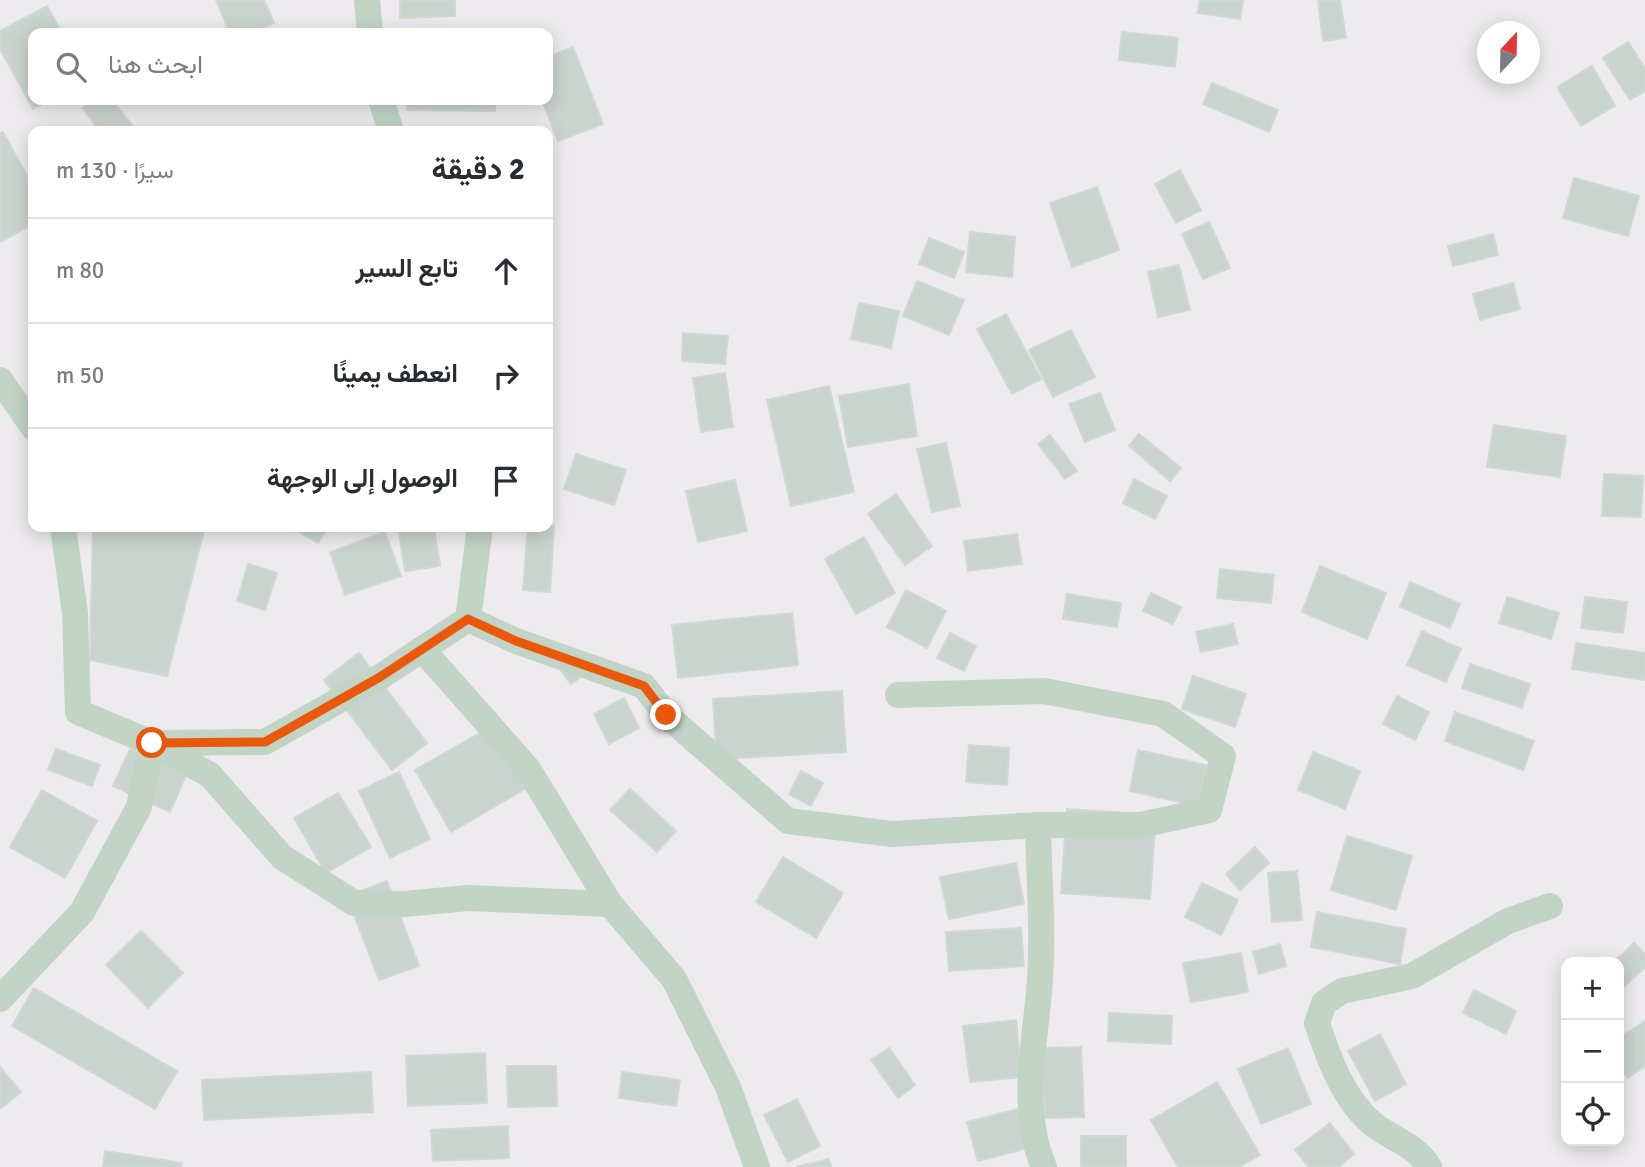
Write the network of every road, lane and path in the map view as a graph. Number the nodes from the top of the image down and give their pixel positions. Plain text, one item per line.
1 (367, 0) edge
2 (370, 28) edge
3 (383, 105) edge
4 (389, 126) edge
5 (0, 380) edge
6 (28, 420) edge
7 (63, 532) edge
8 (479, 532) edge
9 (468, 619) junction
10 (422, 649) junction
11 (898, 695) dead end
12 (152, 743) junction
13 (1038, 825) junction
14 (610, 904) junction
15 (1550, 906) dead end
16 (0, 999) edge
17 (757, 1167) edge
18 (1044, 1167) edge
19 (1429, 1167) edge

1 - 2 street
3 - 4 street
5 - 6 street
7 - 12 street
8 - 9 street
9 - 10 street
9 - 13 street
10 - 12 street
10 - 14 street
11 - 13 street
12 - 14 street
12 - 16 street
13 - 18 street
14 - 17 street
15 - 19 street

